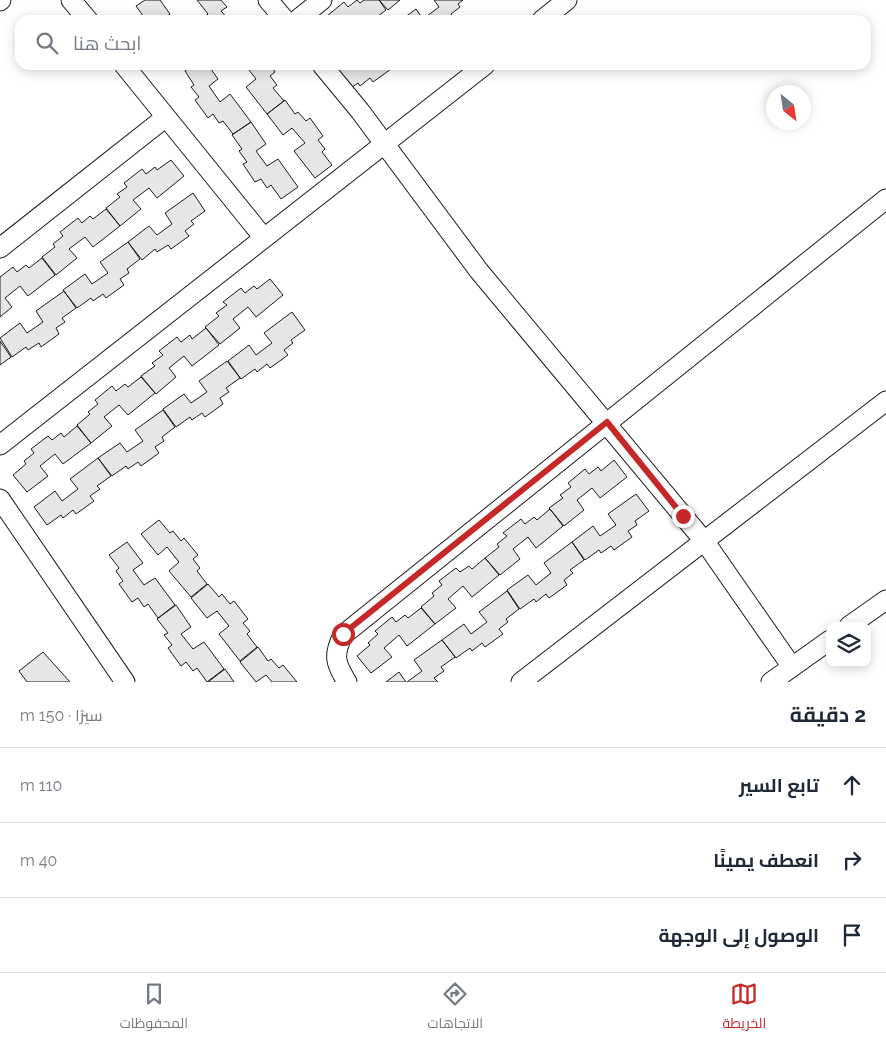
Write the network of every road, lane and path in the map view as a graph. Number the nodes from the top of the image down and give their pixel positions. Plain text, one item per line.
1 (71, 0) edge
2 (268, 0) edge
3 (322, 0) edge
4 (567, 0) edge
5 (84, 15) edge
6 (280, 15) edge
7 (303, 15) edge
8 (548, 15) edge
9 (128, 70) edge
10 (326, 70) edge
11 (478, 70) edge
12 (166, 117) junction
13 (384, 144) junction
14 (886, 200) edge
15 (264, 238) junction
16 (1, 247) edge
17 (886, 401) edge
18 (607, 422) junction
19 (0, 445) edge
20 (0, 499) edge
21 (705, 542) junction
22 (886, 600) edge
23 (855, 622) edge
24 (826, 643) edge
25 (792, 667) junction
26 (126, 682) edge
27 (347, 682) edge
28 (520, 682) edge
29 (771, 682) edge

1 - 5 street
2 - 6 street
3 - 7 street
4 - 8 street
9 - 12 street
10 - 13 street
11 - 13 street
12 - 15 street
12 - 16 street
13 - 15 street
13 - 18 street
14 - 18 street
15 - 19 street
17 - 21 street
18 - 21 street
18 - 27 street
20 - 26 street
21 - 25 street
21 - 28 street
22 - 23 street
24 - 25 street
25 - 29 street

